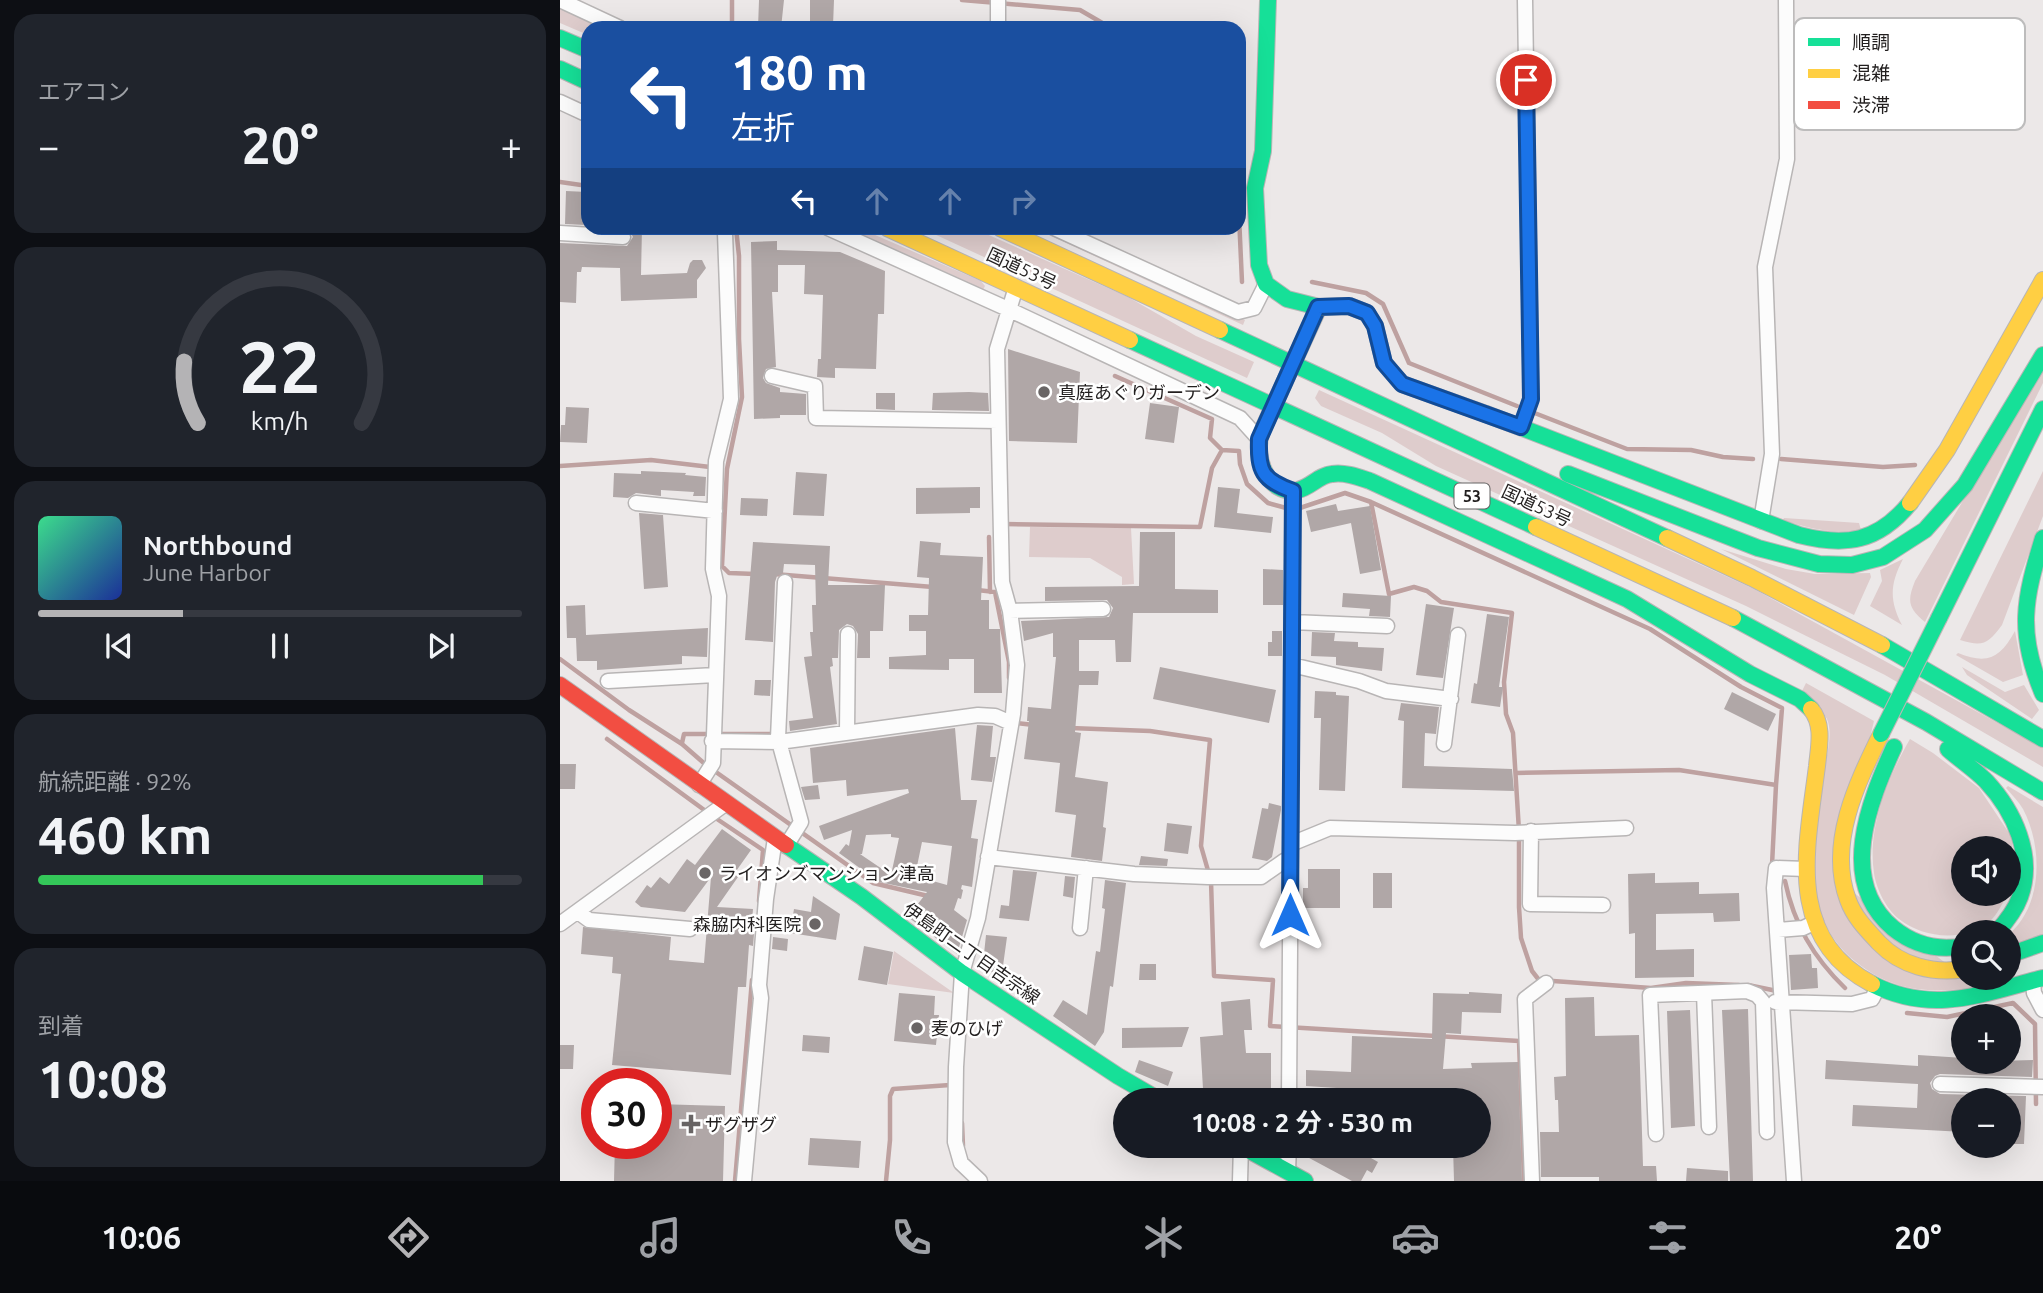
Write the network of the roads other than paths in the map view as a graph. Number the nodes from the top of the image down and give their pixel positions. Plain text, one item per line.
1 (560, 0) edge
2 (1268, 0) edge
3 (1525, 0) edge
4 (1786, 0) edge
5 (605, 21) edge
6 (560, 38) edge
7 (581, 47) edge
8 (560, 69) edge
9 (581, 79) edge
10 (560, 102) edge
11 (581, 112) edge
12 (560, 233) edge
13 (581, 234) edge
14 (592, 235) edge
15 (725, 235) edge
16 (844, 235) edge
17 (902, 235) edge
18 (1015, 235) edge
19 (1069, 235) edge
20 (623, 237) dead end
21 (2043, 280) edge
22 (1266, 284) junction
23 (1016, 287) junction
24 (1318, 307) junction
25 (1010, 310) junction
26 (2043, 355) edge
27 (1293, 365) junction
28 (772, 376) dead end
29 (1274, 404) junction
30 (2043, 409) edge
31 (998, 421) junction
32 (1421, 422) junction
33 (1521, 427) junction
34 (1259, 439) junction
35 (2043, 442) edge
36 (1293, 502) junction
37 (636, 503) dead end
38 (715, 511) junction
39 (1761, 521) junction
40 (2043, 537) edge
41 (785, 582) dead end
42 (1103, 609) dead end
43 (1010, 611) junction
44 (1292, 622) junction
45 (1946, 622) junction
46 (1387, 626) dead end
47 (848, 634) dead end
48 (1458, 635) dead end
49 (1292, 665) junction
50 (715, 676) junction
51 (608, 681) dead end
52 (560, 685) edge
53 (2043, 694) edge
54 (1451, 699) junction
55 (1926, 722) junction
56 (1011, 723) junction
57 (847, 732) junction
58 (712, 736) junction
59 (779, 737) junction
60 (2043, 739) edge
61 (1444, 744) dead end
62 (706, 773) junction
63 (2043, 792) edge
64 (715, 811) junction
65 (1626, 828) dead end
66 (1523, 832) junction
67 (783, 843) junction
68 (1290, 844) junction
69 (988, 857) junction
70 (1290, 860) junction
71 (1086, 868) junction
72 (1806, 869) junction
73 (1603, 905) dead end
74 (578, 912) junction
75 (2007, 920) edge
76 (560, 924) edge
77 (1805, 926) junction
78 (1080, 928) dead end
79 (690, 929) dead end
80 (1778, 930) junction
81 (2043, 943) edge
82 (1951, 949) edge
83 (2021, 951) edge
84 (1951, 971) edge
85 (962, 973) junction
86 (2038, 981) edge
87 (1546, 983) dead end
88 (1878, 986) junction
89 (1704, 993) junction
90 (1775, 1002) junction
91 (2043, 1010) edge
92 (1940, 1084) dead end
93 (2038, 1087) edge
94 (1139, 1088) edge
95 (1289, 1088) edge
96 (1709, 1127) dead end
97 (1766, 1132) dead end
98 (1656, 1134) dead end
99 (1241, 1158) edge
100 (1264, 1158) edge
101 (1289, 1158) edge
102 (1288, 1171) junction
103 (744, 1181) edge
104 (980, 1181) edge
105 (1240, 1181) edge
106 (1305, 1181) edge
107 (1532, 1181) edge
108 (1794, 1181) edge

1 - 5 street
2 - 22 main road
3 - 33 street
4 - 39 street
6 - 7 main road
8 - 9 main road
10 - 11 street
12 - 13 street
14 - 20 street
15 - 38 street
16 - 25 street
17 - 23 main road, 国道53号 / 53
18 - 27 main road, 国道53号
19 - 22 street
21 - 39 main road
22 - 24 main road
23 - 25 street
23 - 29 main road, 国道53号 / 53
24 - 27 main road
24 - 33 main road
25 - 31 street
25 - 34 street
26 - 32 main road
27 - 29 main road
27 - 32 main road, 国道53号
28 - 31 street
29 - 34 main road
29 - 55 main road, 国道53号 / 53
30 - 45 main road
31 - 43 street
32 - 60 main road, 国道53号
33 - 39 main road
34 - 36 main road
35 - 45 main road
36 - 44 street
36 - 72 main road
37 - 38 street
38 - 50 street
40 - 53 main road
41 - 59 street
42 - 43 street
43 - 56 street
44 - 46 street
44 - 49 street
45 - 82 main road
45 - 84 main road, bridge
47 - 57 street
48 - 54 street
49 - 54 street
49 - 68 street
50 - 51 street
50 - 58 street
52 - 62 main road, 伊島町二丁目吉宗線
54 - 61 street
55 - 63 main road, 国道53号 / 53
55 - 75 main road
56 - 57 street
56 - 69 street
57 - 59 street
58 - 59 street
58 - 62 street
59 - 67 street
62 - 64 main road, 伊島町二丁目吉宗線
64 - 67 main road, 伊島町二丁目吉宗線
64 - 74 street
65 - 66 street
66 - 68 street
66 - 73 street
67 - 85 main road, 伊島町二丁目吉宗線
67 - 103 street
68 - 70 street
69 - 71 street
69 - 85 street
70 - 71 street
70 - 95 street
71 - 78 street
72 - 77 main road
72 - 80 street
74 - 76 street
74 - 79 street
77 - 80 street
77 - 88 main road
80 - 90 street
81 - 83 main road
85 - 94 main road, 伊島町二丁目吉宗線
85 - 104 street
86 - 88 main road
86 - 91 street
87 - 107 street
88 - 90 street
89 - 90 street
89 - 96 street
89 - 98 street
90 - 97 street
90 - 108 street
92 - 93 street
99 - 105 street
100 - 102 main road
101 - 102 street
102 - 106 main road

